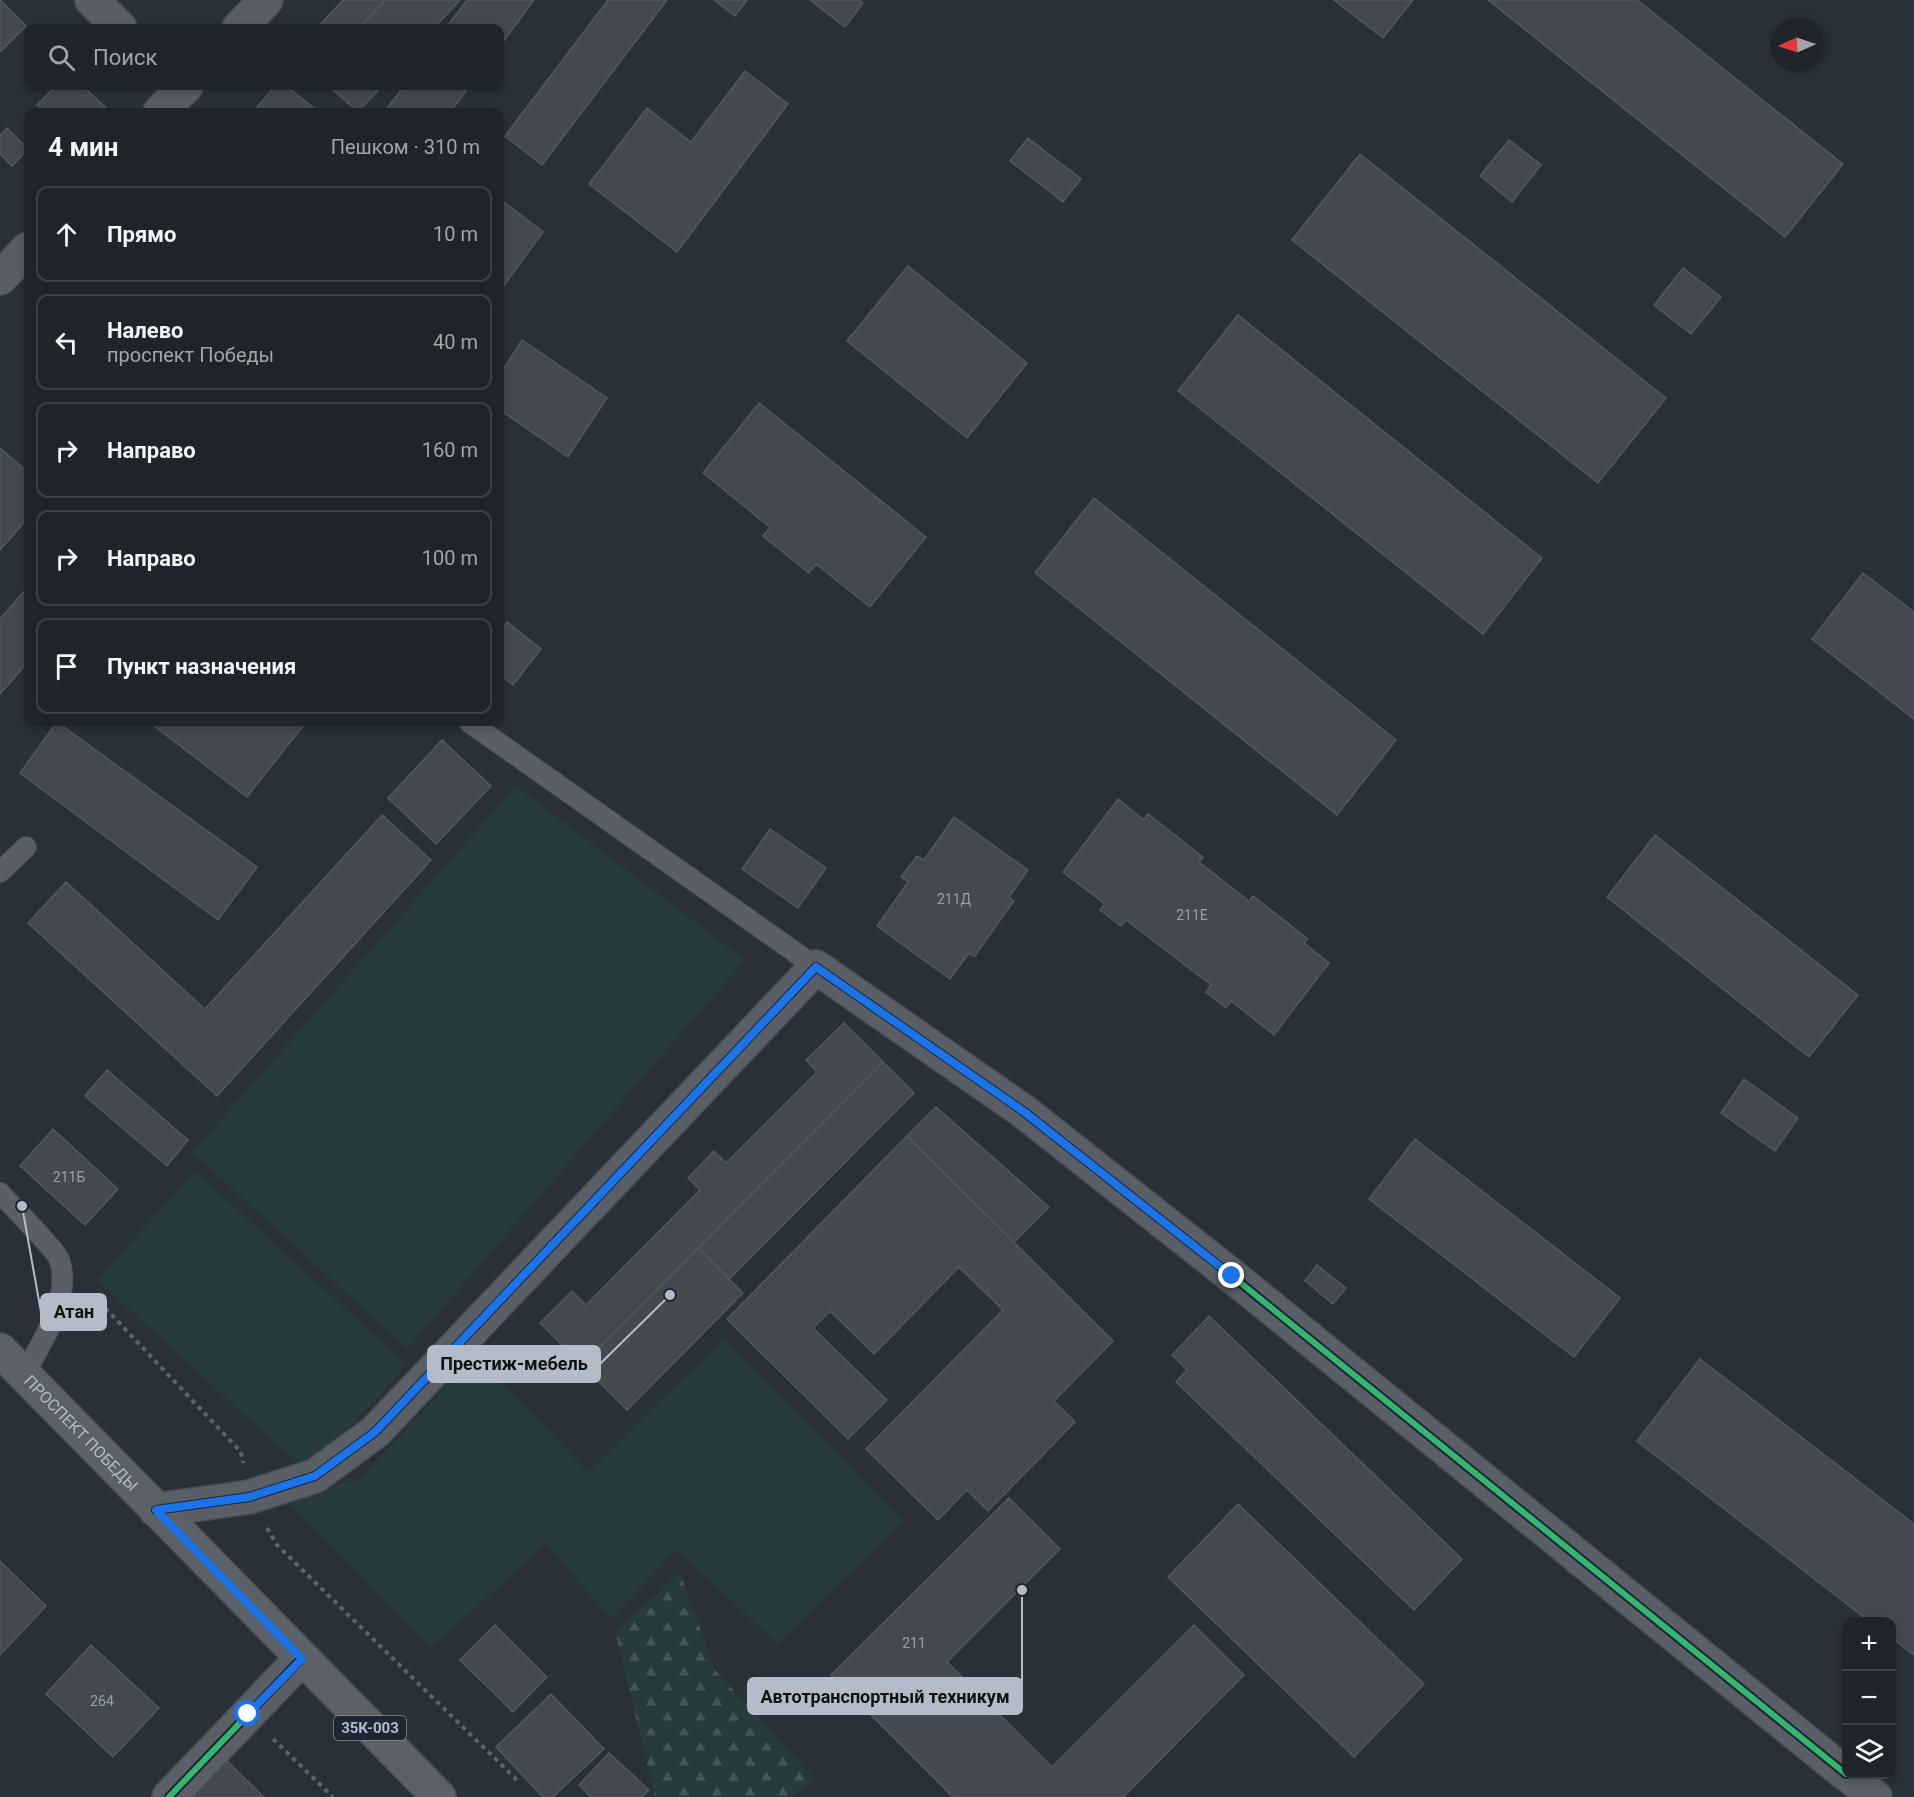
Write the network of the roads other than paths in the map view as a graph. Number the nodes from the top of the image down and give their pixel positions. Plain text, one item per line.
1 (92, 0) edge
2 (266, 0) edge
3 (116, 24) edge
4 (243, 24) edge
5 (24, 253) edge
6 (0, 278) edge
7 (475, 726) edge
8 (26, 847) dead end
9 (0, 872) edge
10 (816, 967) junction
11 (0, 1193) edge
12 (0, 1350) edge
13 (24, 1375) junction
14 (156, 1510) junction
15 (302, 1659) junction
16 (1842, 1770) edge
17 (1853, 1779) edge
18 (169, 1797) edge
19 (439, 1797) edge
20 (1875, 1797) edge

1 - 3 street
2 - 4 main road
5 - 6 main road
7 - 10 lane
8 - 9 lane
10 - 14 street
10 - 16 street
11 - 13 lane
12 - 13 main road, ПРОСПЕКТ ПОБЕДЫ / 35К-003
13 - 14 main road, ПРОСПЕКТ ПОБЕДЫ / 35К-003
14 - 15 main road, ПРОСПЕКТ ПОБЕДЫ / 35К-003
15 - 18 street
15 - 19 main road, ПРОСПЕКТ ПОБЕДЫ / 35К-003
17 - 20 street

